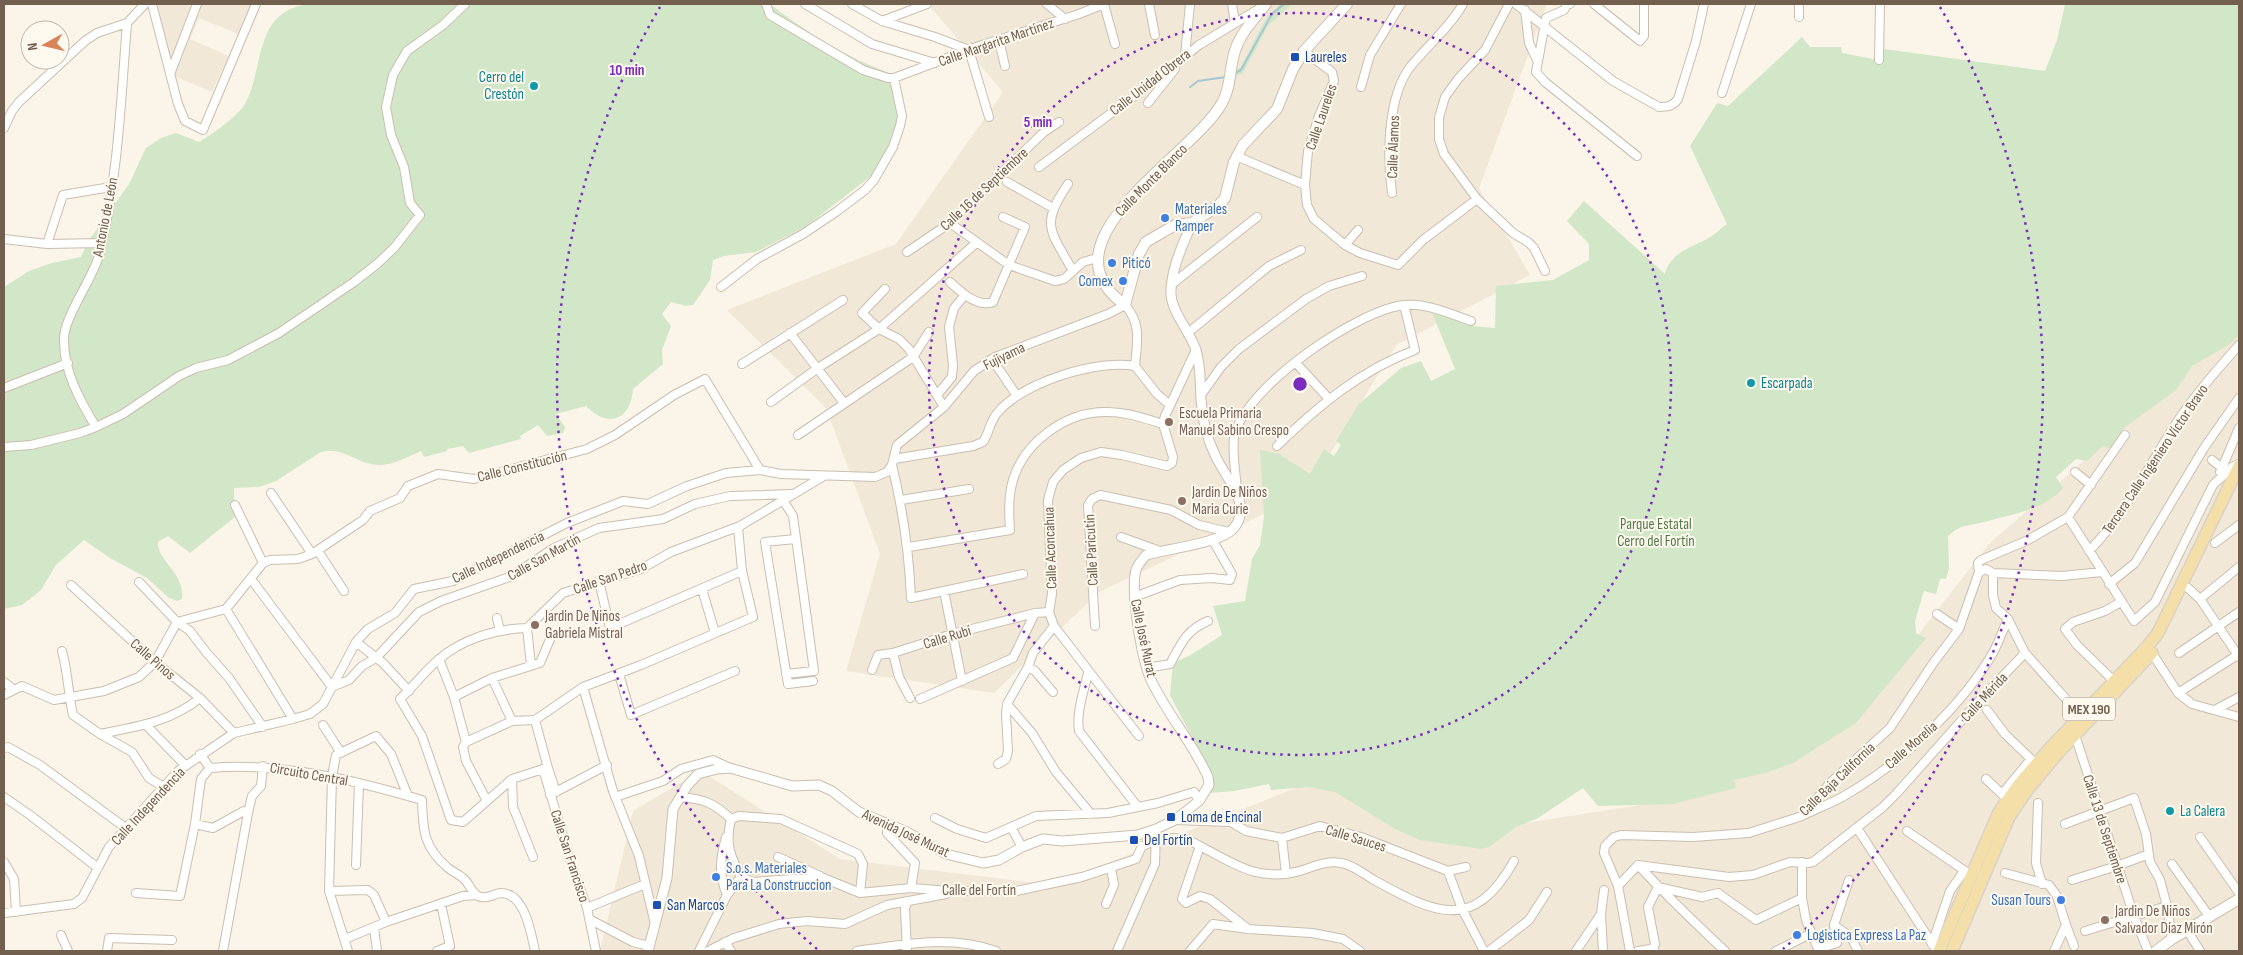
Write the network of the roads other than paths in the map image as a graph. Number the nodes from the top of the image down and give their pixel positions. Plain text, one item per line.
1 (145, 4) edge
2 (152, 4) edge
3 (197, 4) edge
4 (256, 4) edge
5 (465, 4) edge
6 (766, 4) edge
7 (805, 4) edge
8 (852, 4) edge
9 (927, 4) edge
10 (1047, 4) edge
11 (1104, 4) edge
12 (1149, 4) edge
13 (1190, 4) edge
14 (1232, 4) edge
15 (1266, 4) edge
16 (1346, 4) edge
17 (1401, 4) edge
18 (1463, 4) edge
19 (1509, 4) edge
20 (1516, 4) edge
21 (1570, 4) edge
22 (1594, 4) edge
23 (1644, 4) edge
24 (1704, 4) edge
25 (1751, 4) edge
26 (1799, 4) edge
27 (1880, 4) edge
28 (1525, 10) junction
29 (1799, 17) dead end
30 (1065, 19) junction
31 (882, 22) junction
32 (127, 23) junction
33 (1235, 23) junction
34 (1544, 25) junction
35 (1154, 35) dead end
36 (999, 40) junction
37 (1115, 44) dead end
38 (969, 50) junction
39 (1304, 51) junction
40 (1185, 56) junction
41 (1537, 60) junction
42 (1879, 60) dead end
43 (935, 63) junction
44 (1005, 66) dead end
45 (170, 74) junction
46 (891, 78) junction
47 (1361, 87) dead end
48 (1722, 93) dead end
49 (1148, 103) dead end
50 (989, 116) dead end
51 (1059, 122) dead end
52 (4, 128) edge
53 (1236, 156) junction
54 (1637, 156) dead end
55 (1039, 166) dead end
56 (1008, 182) dead end
57 (1068, 184) dead end
58 (1305, 185) junction
59 (111, 187) junction
60 (1392, 193) dead end
61 (1477, 199) junction
62 (1053, 208) junction
63 (1003, 217) dead end
64 (1257, 217) dead end
65 (950, 223) junction
66 (1192, 223) junction
67 (1358, 230) dead end
68 (4, 239) edge
69 (102, 243) junction
70 (976, 243) junction
71 (47, 244) junction
72 (1345, 245) junction
73 (1301, 250) dead end
74 (907, 252) dead end
75 (1097, 258) junction
76 (1010, 265) junction
77 (1073, 271) junction
78 (1545, 271) dead end
79 (1362, 276) dead end
80 (950, 282) dead end
81 (1172, 284) junction
82 (721, 287) dead end
83 (886, 289) dead end
84 (965, 295) junction
85 (842, 300) dead end
86 (1125, 304) junction
87 (1404, 305) junction
88 (1471, 321) dead end
89 (879, 329) junction
90 (929, 332) dead end
91 (1189, 332) junction
92 (790, 333) junction
93 (2239, 345) edge
94 (1196, 350) junction
95 (913, 357) junction
96 (992, 359) junction
97 (68, 363) junction
98 (1296, 363) junction
99 (742, 364) dead end
100 (1135, 366) junction
101 (818, 368) junction
102 (4, 388) edge
103 (937, 395) junction
104 (1201, 395) junction
105 (1017, 396) junction
106 (2239, 398) edge
107 (1329, 399) junction
108 (771, 402) dead end
109 (844, 403) junction
110 (1170, 405) junction
111 (944, 407) junction
112 (1163, 424) junction
113 (96, 427) junction
114 (2239, 428) edge
115 (798, 434) dead end
116 (2125, 435) dead end
117 (1278, 446) dead end
118 (4, 447) edge
119 (2212, 460) dead end
120 (893, 462) junction
121 (2239, 465) edge
122 (2222, 468) junction
123 (760, 470) junction
124 (2075, 472) dead end
125 (825, 475) junction
126 (2239, 482) edge
127 (2213, 485) junction
128 (2092, 486) junction
129 (969, 489) dead end
130 (1237, 491) junction
131 (271, 493) dead end
132 (792, 494) junction
133 (783, 500) junction
134 (901, 500) junction
135 (235, 505) dead end
136 (2068, 517) junction
137 (2239, 525) edge
138 (738, 527) junction
139 (1229, 532) junction
140 (1121, 537) dead end
141 (796, 539) junction
142 (1212, 539) junction
143 (2215, 543) dead end
144 (909, 547) junction
145 (1160, 551) junction
146 (2089, 551) junction
147 (315, 553) junction
148 (264, 563) junction
149 (2239, 567) edge
150 (742, 572) junction
151 (1979, 572) junction
152 (2102, 572) junction
153 (1993, 573) junction
154 (1023, 574) dead end
155 (250, 579) junction
156 (599, 581) junction
157 (139, 582) dead end
158 (2109, 584) junction
159 (71, 585) dead end
160 (2188, 588) junction
161 (702, 589) junction
162 (344, 591) dead end
163 (944, 591) junction
164 (1134, 597) junction
165 (2200, 599) junction
166 (2121, 602) junction
167 (226, 609) junction
168 (1049, 612) junction
169 (2239, 612) edge
170 (1035, 613) junction
171 (1937, 614) dead end
172 (497, 618) dead end
173 (2008, 619) junction
174 (1208, 621) dead end
175 (176, 622) junction
176 (1054, 626) junction
177 (1095, 626) dead end
178 (2218, 627) junction
179 (527, 628) junction
180 (1959, 629) junction
181 (500, 631) junction
182 (715, 633) junction
183 (952, 634) junction
184 (552, 637) dead end
185 (359, 644) junction
186 (62, 650) dead end
187 (2025, 653) junction
188 (2152, 653) junction
189 (2179, 653) dead end
190 (893, 654) junction
191 (373, 655) junction
192 (2239, 656) edge
193 (439, 659) junction
194 (155, 662) junction
195 (531, 665) junction
196 (1028, 667) junction
197 (1147, 668) junction
198 (872, 670) dead end
199 (735, 671) dead end
200 (1088, 673) junction
201 (619, 674) junction
202 (786, 674) junction
203 (492, 678) junction
204 (813, 681) dead end
205 (962, 681) junction
206 (2114, 681) junction
207 (4, 682) edge
208 (332, 687) junction
209 (583, 687) junction
210 (14, 689) junction
211 (409, 691) junction
212 (1053, 692) dead end
213 (2178, 693) junction
214 (4, 695) edge
215 (69, 696) junction
216 (454, 697) junction
217 (2239, 697) edge
218 (200, 698) junction
219 (910, 698) dead end
220 (920, 699) dead end
221 (1007, 704) junction
222 (1986, 710) dead end
223 (2215, 710) junction
224 (2082, 717) junction
225 (2239, 717) edge
226 (293, 719) junction
227 (535, 720) junction
228 (512, 721) junction
229 (146, 725) junction
230 (323, 726) dead end
231 (263, 727) junction
232 (234, 733) junction
233 (100, 734) junction
234 (2075, 735) junction
235 (1139, 736) dead end
236 (466, 742) junction
237 (4, 748) edge
238 (341, 752) junction
239 (200, 754) junction
240 (2034, 762) junction
241 (998, 764) dead end
242 (185, 765) junction
243 (607, 765) junction
244 (263, 766) junction
245 (210, 768) junction
246 (730, 768) junction
247 (545, 769) junction
248 (332, 777) junction
249 (512, 779) junction
250 (1986, 779) dead end
251 (359, 783) junction
252 (164, 788) junction
253 (553, 794) junction
254 (408, 796) junction
255 (4, 797) edge
256 (615, 797) junction
257 (680, 797) junction
258 (2005, 797) junction
259 (487, 801) junction
260 (1199, 801) junction
261 (2038, 803) dead end
262 (1137, 806) junction
263 (2099, 812) junction
264 (248, 813) junction
265 (1091, 814) junction
266 (1802, 816) junction
267 (935, 818) dead end
268 (731, 819) junction
269 (1175, 820) junction
270 (195, 824) junction
271 (2065, 824) dead end
272 (887, 825) junction
273 (1011, 827) junction
274 (1857, 828) junction
275 (127, 829) junction
276 (1156, 829) junction
277 (728, 831) junction
278 (1907, 831) dead end
279 (1138, 835) junction
280 (2200, 837) dead end
281 (1282, 838) junction
282 (1157, 840) junction
283 (1142, 846) junction
284 (1200, 846) junction
285 (1022, 847) junction
286 (2148, 854) junction
287 (533, 857) dead end
288 (778, 857) dead end
289 (1514, 861) dead end
290 (4, 862) edge
291 (1802, 862) junction
292 (2172, 864) dead end
293 (356, 865) dead end
294 (1638, 865) junction
295 (2117, 866) junction
296 (1466, 867) dead end
297 (98, 868) junction
298 (1111, 868) junction
299 (1448, 871) junction
300 (1968, 873) junction
301 (2005, 873) dead end
302 (1286, 874) junction
303 (741, 877) junction
304 (821, 877) junction
305 (1849, 880) dead end
306 (2072, 880) dead end
307 (645, 884) junction
308 (2042, 884) junction
309 (1618, 886) junction
310 (1658, 887) junction
311 (911, 888) junction
312 (1604, 890) dead end
313 (328, 891) junction
314 (963, 891) junction
315 (1548, 892) dead end
316 (136, 893) dead end
317 (860, 893) junction
318 (2239, 893) edge
319 (476, 895) junction
320 (727, 895) junction
321 (1802, 898) junction
322 (2239, 898) edge
323 (907, 901) junction
324 (441, 904) junction
325 (1106, 904) dead end
326 (2168, 906) junction
327 (587, 908) junction
328 (1462, 910) junction
329 (16, 912) junction
330 (4, 913) edge
331 (1601, 914) junction
332 (2134, 916) junction
333 (2210, 916) junction
334 (589, 919) junction
335 (386, 922) junction
336 (1834, 925) junction
337 (2066, 925) junction
338 (655, 926) junction
339 (374, 928) junction
340 (1248, 929) junction
341 (2187, 930) junction
342 (2085, 931) dead end
343 (1812, 933) junction
344 (61, 935) dead end
345 (2172, 938) junction
346 (345, 939) junction
347 (172, 940) dead end
348 (725, 942) junction
349 (2074, 946) dead end
350 (534, 947) edge
351 (906, 948) edge
352 (648, 949) edge
353 (1936, 949) edge
354 (1819, 950) edge
355 (68, 951) edge
356 (107, 951) edge
357 (223, 951) edge
358 (348, 951) edge
359 (377, 951) edge
360 (437, 951) edge
361 (596, 951) edge
362 (699, 951) edge
363 (708, 951) edge
364 (731, 951) edge
365 (857, 951) edge
366 (996, 951) edge
367 (1117, 951) edge
368 (1190, 951) edge
369 (1360, 951) edge
370 (1484, 951) edge
371 (1489, 951) edge
372 (1576, 951) edge
373 (1603, 951) edge
374 (1630, 951) edge
375 (1638, 951) edge
376 (1654, 951) edge
377 (1725, 951) edge
378 (1776, 951) edge
379 (1858, 951) edge
380 (1952, 951) edge
381 (2054, 951) edge
382 (2148, 951) edge
383 (2156, 951) edge
384 (2200, 951) edge

1 - 32 street
2 - 45 street
3 - 45 street
4 - 45 street
5 - 113 street
6 - 46 street
7 - 43 street
8 - 31 street
9 - 31 street
10 - 30 street
11 - 30 street, Calle Margarita Martínez
11 - 37 street
12 - 35 street
13 - 40 street
14 - 33 street
15 - 33 street, Calle Unidad Obrera
15 - 75 main road, Calle Monte Blanco
16 - 39 main road
17 - 47 street
18 - 60 street, Calle Álamos
19 - 61 street
20 - 28 street
21 - 34 street
22 - 23 street
24 - 34 street
25 - 48 street
26 - 29 street
27 - 42 street
28 - 34 street
28 - 41 street
30 - 36 street, Calle Margarita Martínez
31 - 38 street
32 - 52 street
32 - 59 street, Antonio de León
33 - 40 street, Calle Unidad Obrera
34 - 41 street
36 - 38 street, Calle Margarita Martínez
36 - 44 street
38 - 43 street, Calle Margarita Martínez
38 - 50 street
39 - 53 main road
39 - 58 street, Calle Laureles
40 - 49 street
40 - 55 street, Calle Unidad Obrera
41 - 54 street
43 - 46 street, Calle Margarita Martínez
46 - 82 street
51 - 65 street, Calle 16 de Septiembre
53 - 58 street
53 - 66 main road
56 - 62 street
57 - 62 street
58 - 72 street, Calle Laureles
59 - 69 street, Antonio de León
59 - 71 street
61 - 72 street, Calle Laureles
61 - 78 street
62 - 77 street
63 - 76 street
64 - 81 street
65 - 70 street
65 - 74 street, Calle 16 de Septiembre
66 - 81 street
66 - 86 main road
67 - 72 street
68 - 71 street
69 - 71 street
69 - 97 street, Antonio de León
70 - 76 street
70 - 89 street
73 - 91 street
75 - 77 street
75 - 86 main road
76 - 77 street
76 - 84 street
79 - 104 street
80 - 84 street
81 - 91 street
83 - 89 street
84 - 103 street
85 - 92 street
86 - 96 street, Fujiyama
86 - 100 street
87 - 88 street
87 - 98 street
87 - 107 street
89 - 95 street
89 - 101 street
90 - 95 street
91 - 94 street
92 - 99 street
92 - 101 street
93 - 146 street, Tercera Calle Ingeniero Víctor Bravo
94 - 104 street
94 - 110 street
95 - 103 street
95 - 109 street
96 - 105 street
96 - 111 street, Fujiyama
97 - 102 street
97 - 113 street, Antonio de León
98 - 107 street
98 - 130 street
100 - 105 street
100 - 110 street
101 - 108 street
101 - 109 street
103 - 111 street
104 - 130 street
105 - 120 street
106 - 158 street
107 - 117 street
109 - 115 street
110 - 112 street
111 - 120 street, Fujiyama
112 - 144 street
112 - 168 street, Calle Aconcahua
113 - 118 street
114 - 122 street
116 - 128 street
119 - 122 street
120 - 125 street, Calle Independencia
120 - 134 street
121 - 127 street
121 - 206 main road, MEX 190
122 - 127 street
123 - 125 street, Calle Independencia
123 - 147 street, Calle Constitución
123 - 185 street, Calle Independencia
124 - 128 street
125 - 132 street, Calle San Pedro
126 - 160 main road, MEX 190
127 - 166 street
128 - 136 street
129 - 134 street
130 - 139 street
131 - 147 street
132 - 133 street, Calle San Pedro
132 - 191 street, Calle San Martín
133 - 138 street, Calle San Pedro
133 - 141 street
134 - 144 street
135 - 148 street
136 - 146 street
136 - 151 street
137 - 143 street
138 - 150 street
138 - 156 street, Calle San Pedro
139 - 142 street, Calle José Murat
139 - 177 street, Calle Paricutín
140 - 145 street
141 - 202 street
141 - 202 street
142 - 145 street, Calle José Murat
142 - 164 street
144 - 163 street
145 - 164 street, Calle José Murat
146 - 152 street
147 - 148 street, Calle Constitución
147 - 162 street
148 - 155 street
149 - 165 street
150 - 161 street
150 - 182 street
151 - 153 street
151 - 180 street, Calle Baja California
152 - 153 street
152 - 158 street
153 - 173 street
154 - 163 street
155 - 167 street
155 - 208 street
156 - 161 street
156 - 179 street, Calle San Pedro
157 - 175 street
158 - 166 street
159 - 194 street, Calle Pinos
160 - 165 street
160 - 188 main road, MEX 190
161 - 182 street
163 - 183 street
164 - 197 street, Calle José Murat
165 - 178 street
166 - 206 street
167 - 175 street
167 - 226 street
168 - 170 street, Calle Rubí
168 - 176 street
169 - 178 street
170 - 183 street, Calle Rubí
170 - 205 street
171 - 180 street
172 - 181 street
173 - 187 street
173 - 266 street, Calle Morelia
174 - 197 street
175 - 194 street
175 - 231 street
176 - 196 street
176 - 200 street
178 - 189 street
178 - 192 street
179 - 181 street
179 - 195 street
180 - 266 street, Calle Baja California
181 - 193 street
182 - 201 street
183 - 190 street, Calle Rubí
183 - 205 street
184 - 195 street
185 - 191 street
185 - 208 street, Calle Independencia
186 - 215 street
187 - 224 street
187 - 274 street, Calle Mérida
188 - 213 street
188 - 234 main road, MEX 190
190 - 198 street, Calle Rubí
190 - 219 street
191 - 208 street, Calle San Martín
191 - 211 street
192 - 213 street
193 - 211 street
193 - 216 street
194 - 215 street
194 - 218 street, Calle Pinos
195 - 203 street
196 - 212 street
196 - 221 street
197 - 260 street, Calle José Murat
199 - 201 street
200 - 235 street
200 - 262 street
201 - 209 street
202 - 204 street
203 - 216 street
203 - 228 street
205 - 220 street
206 - 224 main road, MEX 190
207 - 210 street
208 - 226 street, Calle Independencia
209 - 227 street
209 - 243 street
210 - 214 street
210 - 215 street
211 - 259 street
213 - 223 street
215 - 233 street
216 - 236 street
217 - 223 street
218 - 229 street
218 - 232 street, Calle Pinos
221 - 241 street
221 - 265 street
222 - 240 street
223 - 225 street
224 - 240 main road, MEX 190
226 - 231 street, Calle Independencia
227 - 228 street
227 - 247 street
228 - 236 street
229 - 233 street
229 - 242 street
230 - 238 street
231 - 232 street, Calle Independencia
232 - 239 street, Calle Independencia
233 - 252 street
234 - 263 street, Calle 13 de Septiembre
234 - 380 main road, MEX 190
236 - 259 street
237 - 275 street
238 - 248 street
238 - 254 street
239 - 242 street, Calle Independencia
239 - 245 street
240 - 258 main road, MEX 190
242 - 252 street, Calle Independencia
243 - 253 street, Calle San Francisco
243 - 256 street
244 - 245 street, Circuito Central
244 - 248 street, Circuito Central
244 - 264 street
245 - 270 street
246 - 256 street
246 - 257 street, Avenida José Murat
246 - 272 street, Avenida José Murat
247 - 249 street
247 - 253 street
248 - 251 street, Circuito Central
248 - 313 street
249 - 259 street
249 - 287 street
250 - 258 street
251 - 254 street, Circuito Central
251 - 293 street
252 - 275 street, Calle Independencia
253 - 327 street, Calle San Francisco
254 - 319 street, Circuito Central
255 - 297 street
256 - 307 street
257 - 268 street
257 - 338 street, Avenida José Murat
258 - 300 main road, MEX 190
260 - 262 street
260 - 269 street, Calle José Murat
261 - 308 street
262 - 265 street
263 - 271 street
263 - 286 street
263 - 295 street, Calle 13 de Septiembre
264 - 270 street
264 - 357 street
265 - 273 street
266 - 309 street, Calle Baja California
267 - 273 street
268 - 277 street
268 - 317 street
269 - 276 street, Calle José Murat
269 - 281 street, Calle Sauces
270 - 316 street
272 - 285 street, Avenida José Murat
272 - 311 street
273 - 285 street
274 - 291 street, Calle Mérida
274 - 353 street
275 - 297 street, Calle Independencia
276 - 279 street, Avenida José Murat
276 - 282 street
277 - 303 street
277 - 320 street
278 - 300 street
279 - 283 street
279 - 285 street, Avenida José Murat
280 - 318 street
281 - 299 street, Calle Sauces
281 - 302 street
282 - 283 street, Calle del Fortín
282 - 284 street
282 - 367 street
283 - 298 street, Calle del Fortín
284 - 302 street
284 - 340 street
286 - 295 street
286 - 326 street
288 - 304 street, Calle del Fortín
289 - 328 street
290 - 329 street
291 - 294 street, Calle Mérida
291 - 321 street
292 - 333 street
294 - 309 street
294 - 310 street
295 - 306 street
295 - 332 street, Calle 13 de Septiembre
296 - 299 street
297 - 329 street, Calle Independencia
298 - 314 street, Calle del Fortín
298 - 325 street
299 - 328 street
300 - 353 main road, MEX 190
301 - 308 street
302 - 328 street
303 - 304 street, Calle del Fortín
303 - 320 street
304 - 317 street, Calle del Fortín
305 - 336 street
307 - 327 street
307 - 338 street
308 - 337 street
309 - 374 street, Calle Baja California
310 - 321 street
310 - 376 street
310 - 377 street
311 - 314 street, Calle del Fortín
311 - 317 street, Calle del Fortín
312 - 331 street
313 - 335 street
313 - 346 street
314 - 323 street
315 - 371 street
319 - 324 street
319 - 350 street
320 - 362 street
321 - 343 street
322 - 333 main road
323 - 348 street
323 - 351 street
324 - 335 street
324 - 360 street
326 - 332 street
326 - 345 street
327 - 334 street, Calle San Francisco
328 - 370 street
329 - 330 street, Calle Independencia
331 - 372 street
331 - 373 street
332 - 342 street
332 - 382 street, Calle 13 de Septiembre
333 - 341 main road
334 - 352 street
334 - 361 street, Calle San Francisco
335 - 339 street
336 - 354 street
336 - 379 street
337 - 349 street
337 - 381 street
338 - 352 street, Avenida José Murat
339 - 346 street
339 - 359 street
340 - 368 street
340 - 369 street
341 - 345 main road
341 - 384 street
343 - 354 street
343 - 378 street
344 - 355 street
345 - 383 main road
346 - 358 street
347 - 356 street
348 - 363 street
348 - 364 street
351 - 365 street
351 - 366 street
375 - 376 street

